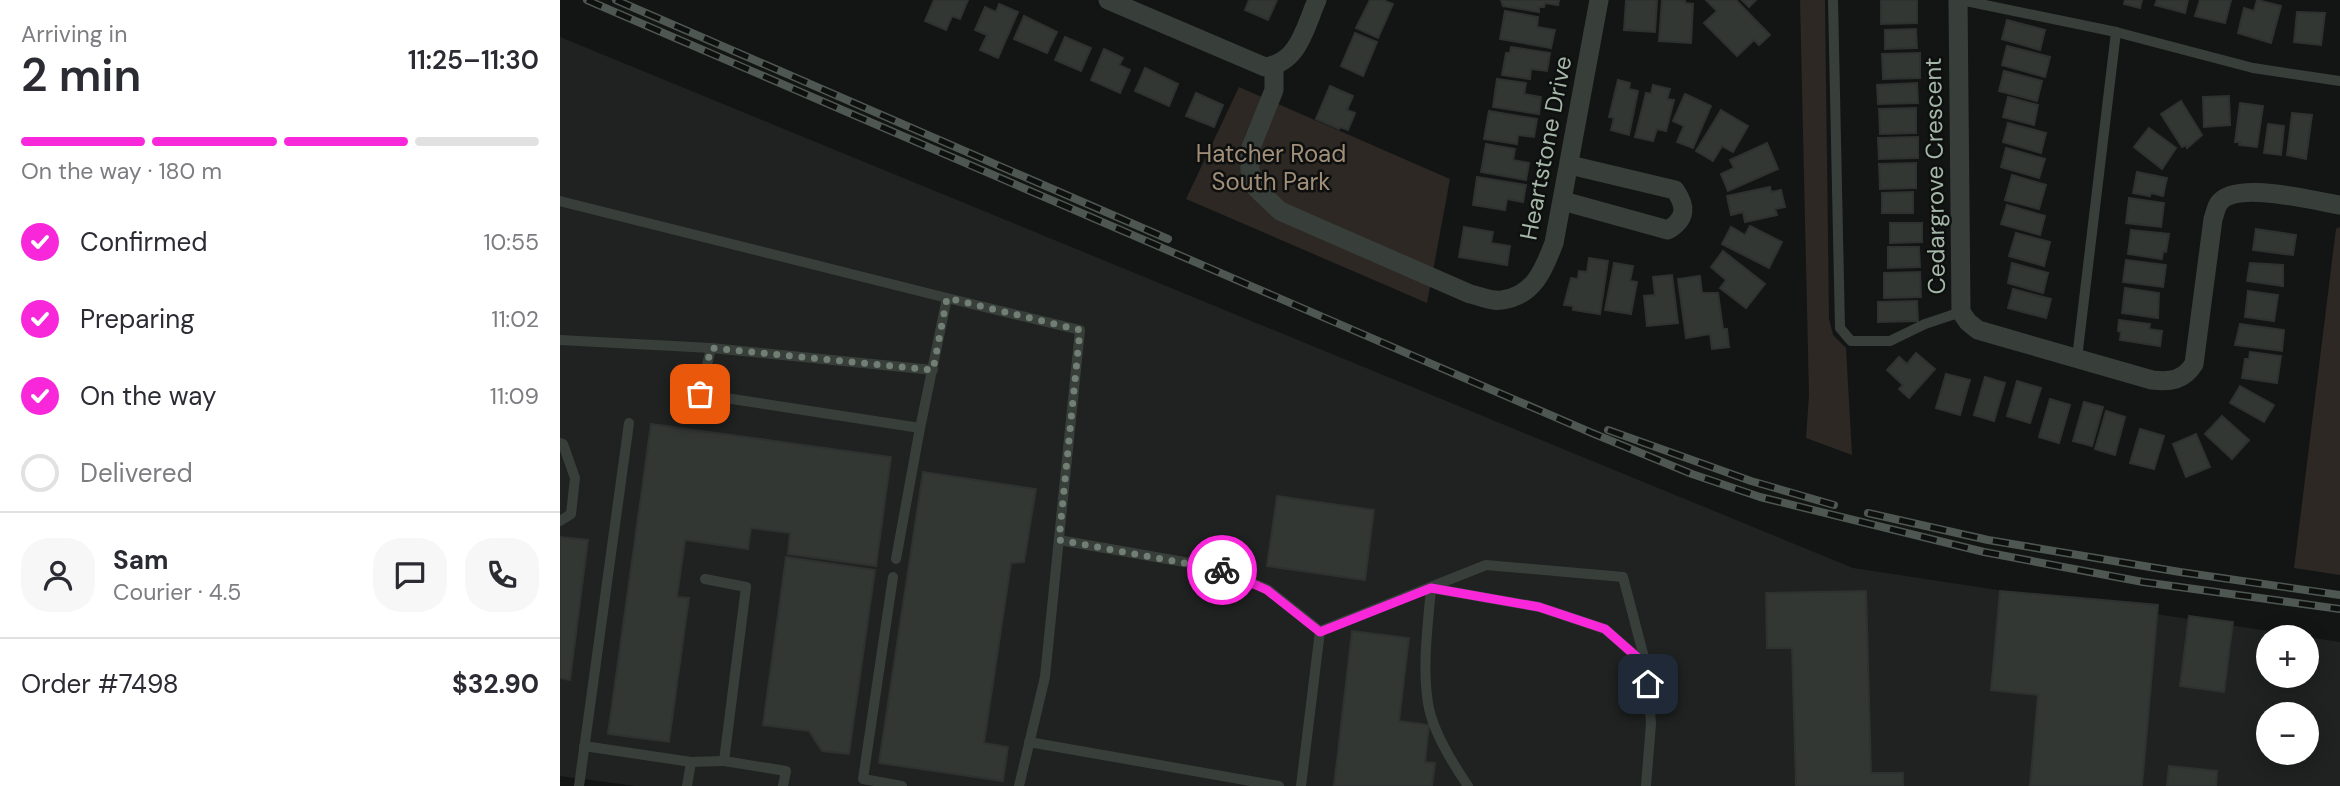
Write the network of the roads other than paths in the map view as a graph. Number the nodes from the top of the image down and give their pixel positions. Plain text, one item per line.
1 (1108, 0) edge
2 (1317, 0) edge
3 (1599, 0) edge
4 (1833, 0) edge
5 (1959, 0) edge
6 (2116, 32) junction
7 (1274, 66) junction
8 (2340, 81) edge
9 (1570, 165) junction
10 (560, 201) edge
11 (1563, 201) junction
12 (2340, 205) edge
13 (947, 298) junction
14 (1961, 312) junction
15 (560, 340) edge
16 (711, 348) junction
17 (2077, 358) junction
18 (933, 370) junction
19 (629, 423) dead end
20 (920, 428) junction
21 (560, 443) edge
22 (560, 521) edge
23 (1059, 540) junction
24 (896, 559) dead end
25 (893, 577) dead end
26 (705, 579) dead end
27 (1431, 588) junction
28 (1320, 632) junction
29 (1646, 665) junction
30 (1029, 742) junction
31 (584, 746) junction
32 (724, 761) junction
33 (691, 762) junction
34 (579, 786) edge
35 (687, 786) edge
36 (783, 786) edge
37 (902, 786) edge
38 (1019, 786) edge
39 (1279, 786) edge
40 (1301, 786) edge
41 (1468, 786) edge
42 (1646, 786) edge

1 - 7 street
2 - 7 street
3 - 9 street, Heartstone Drive
4 - 14 lane
5 - 6 lane
5 - 14 street, Cedargrove Crescent
6 - 8 lane
6 - 17 lane
7 - 11 street, Heartstone Drive
9 - 11 street, Heartstone Drive
9 - 11 street
10 - 13 lane
12 - 17 street, Cedargrove Crescent
13 - 18 lane
13 - 23 lane
14 - 17 street, Cedargrove Crescent
15 - 16 lane
16 - 18 lane
16 - 20 lane
18 - 20 lane
19 - 31 lane
20 - 24 lane
21 - 22 lane
23 - 28 lane
23 - 30 lane
25 - 37 lane
26 - 32 lane
27 - 28 lane
27 - 29 lane
27 - 29 lane
27 - 41 lane
28 - 40 lane
29 - 42 lane
30 - 38 lane
30 - 39 lane
31 - 33 lane
31 - 34 lane
32 - 33 lane
32 - 36 lane
33 - 35 lane

